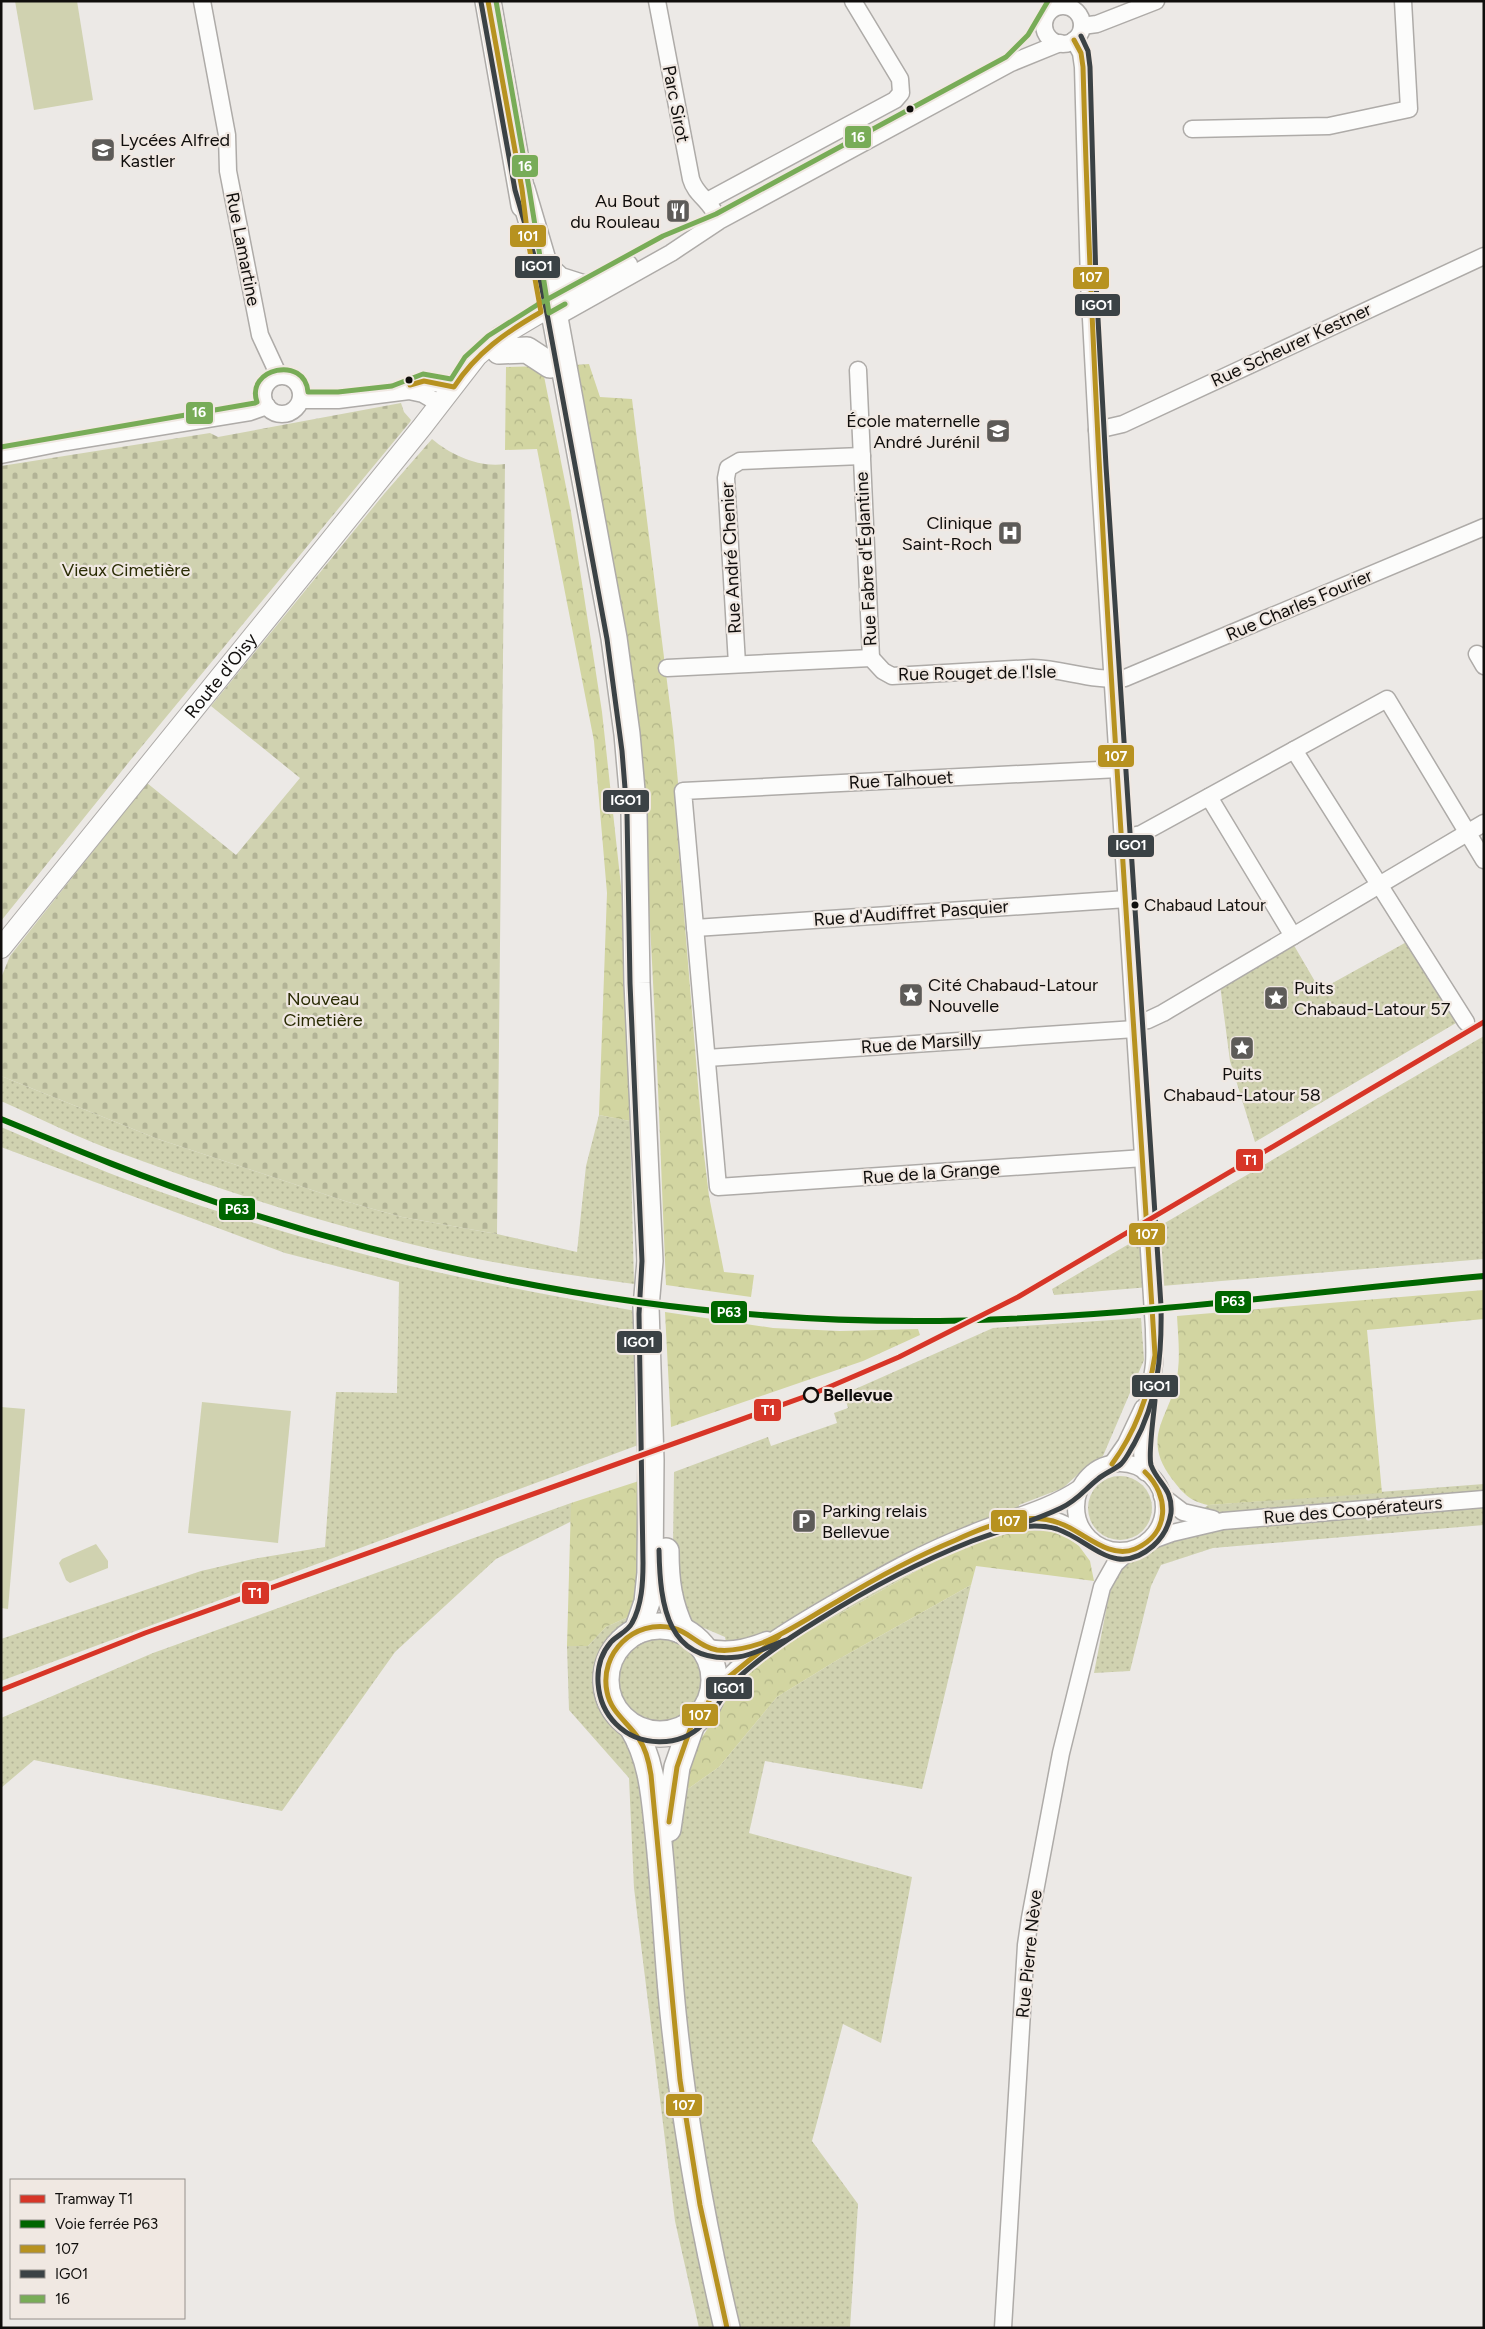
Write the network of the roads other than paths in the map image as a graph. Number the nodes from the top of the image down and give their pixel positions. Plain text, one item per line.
1 (202, 1) edge
2 (488, 1) edge
3 (657, 1) edge
4 (853, 1) edge
5 (1156, 1) edge
6 (1403, 1) edge
7 (1055, 5) edge
8 (1045, 23) junction
9 (1074, 25) edge
10 (1011, 63) junction
11 (1192, 130) dead end
12 (804, 148) junction
13 (815, 169) junction
14 (522, 189) junction
15 (707, 201) junction
16 (719, 221) junction
17 (1484, 256) edge
18 (545, 267) junction
19 (584, 288) junction
20 (548, 315) junction
21 (499, 351) junction
22 (550, 365) junction
23 (858, 370) dead end
24 (279, 376) junction
25 (454, 387) junction
26 (394, 393) junction
27 (301, 400) junction
28 (440, 404) junction
29 (268, 406) junction
30 (1097, 430) junction
31 (1, 455) edge
32 (862, 456) junction
33 (1484, 527) edge
34 (871, 658) junction
35 (737, 664) junction
36 (667, 668) dead end
37 (1113, 679) junction
38 (1294, 750) junction
39 (1119, 769) junction
40 (1209, 797) junction
41 (1484, 823) edge
42 (1467, 833) junction
43 (1123, 838) junction
44 (1484, 860) edge
45 (1380, 884) junction
46 (1127, 899) junction
47 (634, 903) junction
48 (695, 928) junction
49 (1293, 936) junction
50 (1, 948) edge
51 (1466, 1022) dead end
52 (1135, 1026) junction
53 (707, 1058) junction
54 (1144, 1158) junction
55 (650, 1261) junction
56 (1148, 1397) junction
57 (1112, 1464) junction
58 (1145, 1472) junction
59 (1080, 1488) junction
60 (1162, 1496) junction
61 (1484, 1499) edge
62 (1010, 1521) junction
63 (1223, 1521) junction
64 (1090, 1539) junction
65 (1147, 1542) junction
66 (1129, 1551) junction
67 (1102, 1587) junction
68 (637, 1631) junction
69 (682, 1631) junction
70 (781, 1635) junction
71 (701, 1646) junction
72 (712, 1695) junction
73 (692, 1724) junction
74 (632, 1728) junction
75 (664, 1881) junction
76 (727, 2328) edge
77 (1003, 2328) edge

1 - 24 street, Rue Lamartine
2 - 14 main road
3 - 15 street, Parc Sirot
4 - 12 street
5 - 9 street
6 - 11 street
7 - 8 street
7 - 9 street
8 - 9 street
8 - 10 street
9 - 10 street
9 - 30 street
10 - 13 street
12 - 13 street
12 - 15 street
13 - 16 street
14 - 18 main road
14 - 20 main road
15 - 16 street, Parc Sirot
16 - 19 street
16 - 20 street
17 - 30 street, Rue Scheurer Kestner
18 - 19 main road
18 - 20 main road
19 - 20 street
20 - 21 street
20 - 22 main road
20 - 25 street
20 - 47 main road
21 - 22 main road
21 - 25 street
22 - 47 main road
23 - 32 street, Rue Fabre d'Églantine
24 - 27 street
24 - 29 street
25 - 26 street
25 - 28 street, Route d'Oisy
26 - 27 street
26 - 28 street
27 - 29 street
28 - 50 street, Route d'Oisy
29 - 31 street
30 - 37 street
32 - 34 street, Rue Fabre d'Églantine
32 - 35 street, Rue André Chenier
33 - 37 street, Rue Charles Fourier
34 - 35 street
34 - 37 street, Rue Rouget de l'Isle
35 - 36 street
37 - 39 street
38 - 40 street
38 - 42 street
38 - 45 street
39 - 43 street
39 - 48 street, Rue Talhouet
40 - 43 street
40 - 49 street
41 - 42 street, Rue de Marsilly
42 - 44 street
42 - 45 street, Rue de Marsilly
43 - 46 street
45 - 49 street, Rue de Marsilly
45 - 51 street
46 - 48 street, Rue d'Audiffret Pasquier
46 - 52 street
47 - 55 main road
48 - 53 street
49 - 52 street, Rue de Marsilly
52 - 53 street, Rue de Marsilly
52 - 54 street
53 - 54 street, Rue de la Grange
54 - 56 street
55 - 68 main road
55 - 69 main road
56 - 57 street
56 - 58 street
57 - 58 street
57 - 59 street
58 - 60 street
59 - 62 street
59 - 64 street
60 - 63 street, Rue des Coopérateurs
60 - 65 street
61 - 63 street, Rue des Coopérateurs
62 - 64 street
62 - 70 street
63 - 65 street, Rue des Coopérateurs
64 - 66 street
64 - 67 street, Rue Pierre Nève
65 - 66 street
66 - 67 street, Rue Pierre Nève
67 - 77 street, Rue Pierre Nève
68 - 69 main road
68 - 74 main road
69 - 71 main road
70 - 71 street
70 - 72 street
71 - 72 main road
72 - 73 main road
73 - 74 main road
73 - 75 main road
74 - 75 main road
75 - 76 main road

